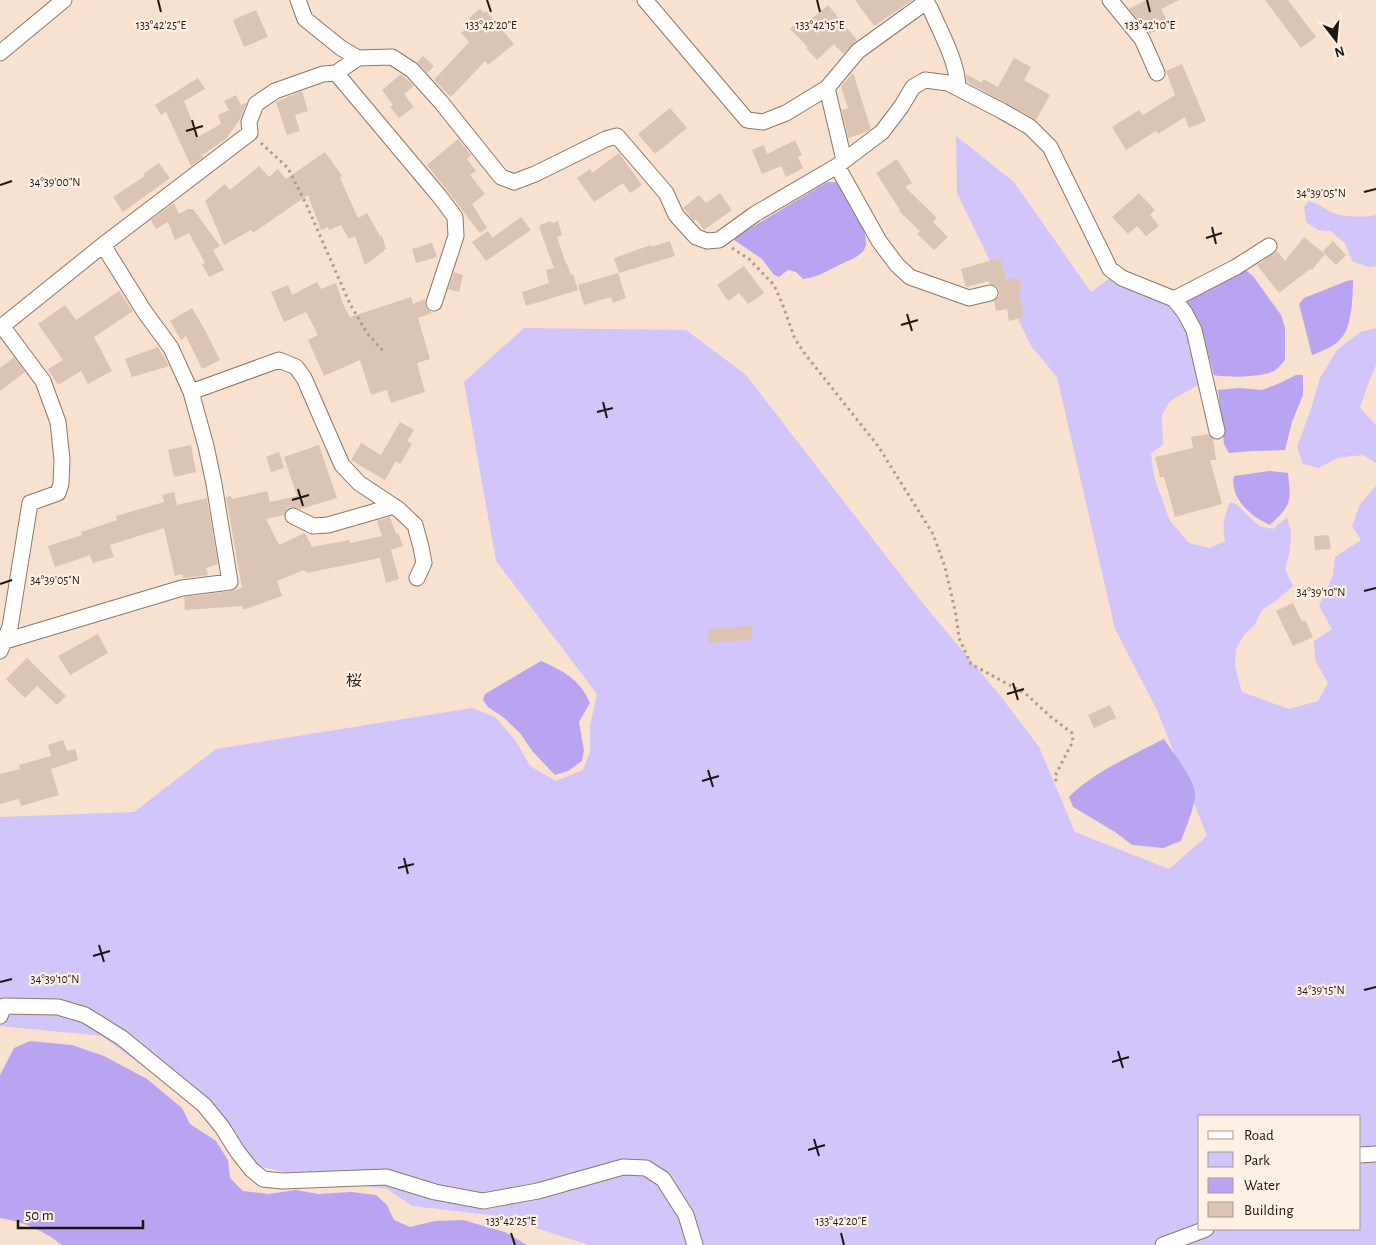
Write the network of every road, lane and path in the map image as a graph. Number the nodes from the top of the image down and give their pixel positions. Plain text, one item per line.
1 (64, 0) edge
2 (298, 0) edge
3 (645, 0) edge
4 (1110, 0) edge
5 (930, 2) edge
6 (0, 53) edge
7 (358, 58) junction
8 (1157, 73) dead end
9 (336, 74) junction
10 (827, 88) junction
11 (958, 88) junction
12 (250, 133) junction
13 (841, 163) junction
14 (719, 240) junction
15 (103, 245) junction
16 (1269, 246) dead end
17 (990, 293) dead end
18 (1174, 299) junction
19 (434, 303) dead end
20 (1, 327) edge
21 (383, 351) dead end
22 (191, 392) junction
23 (1217, 431) dead end
24 (394, 506) junction
25 (293, 516) dead end
26 (417, 578) dead end
27 (3, 646) edge
28 (1057, 785) dead end
29 (0, 1016) edge
30 (1376, 1154) edge
31 (1361, 1155) edge
32 (1203, 1230) edge
33 (695, 1245) edge
34 (1163, 1245) edge

1 - 6 street
2 - 7 street
3 - 10 street
4 - 8 street
5 - 10 street
5 - 11 street
7 - 9 street
7 - 14 street
9 - 12 street
9 - 19 street
10 - 13 street
11 - 13 street
11 - 18 street
12 - 15 street
12 - 21 path
13 - 14 street
13 - 17 street
14 - 28 path
15 - 20 street
15 - 22 street
16 - 18 street
18 - 23 street
20 - 27 street
22 - 24 street
22 - 27 street
24 - 25 street
24 - 26 street
29 - 33 street
30 - 31 street
32 - 34 street

